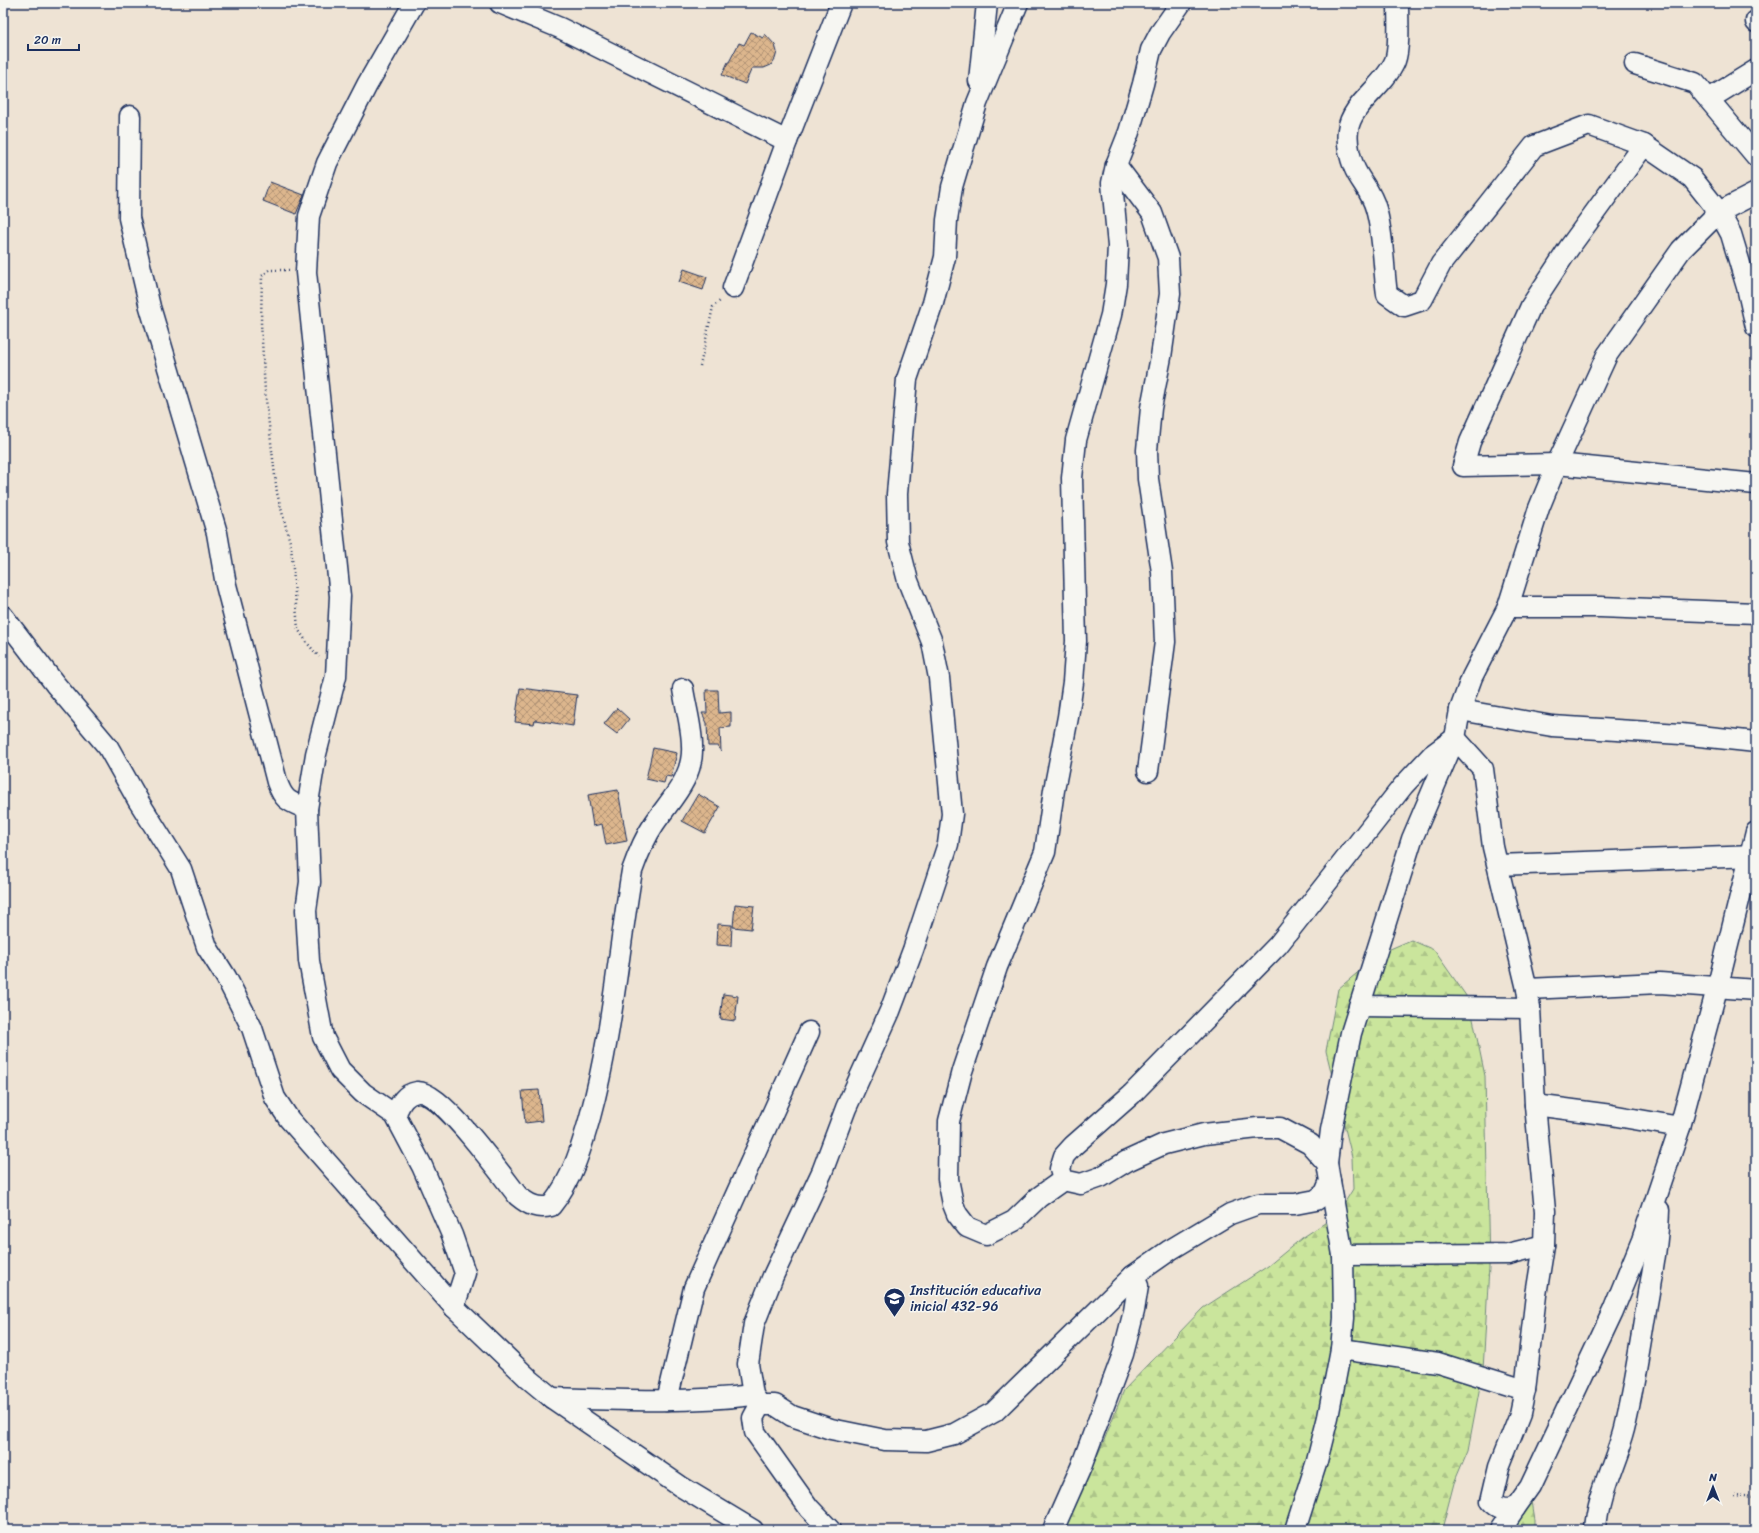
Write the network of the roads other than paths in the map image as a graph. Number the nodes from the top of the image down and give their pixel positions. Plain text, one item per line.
1 (414, 3) edge
2 (500, 3) edge
3 (841, 3) edge
4 (987, 3) edge
5 (1018, 3) edge
6 (1181, 3) edge
7 (1398, 3) edge
8 (1635, 64) dead end
9 (1756, 70) edge
10 (1709, 98) junction
11 (977, 103) junction
12 (130, 116) dead end
13 (787, 141) junction
14 (1644, 145) junction
15 (1756, 156) edge
16 (1116, 165) junction
17 (1756, 193) edge
18 (1718, 212) junction
19 (733, 288) road end
20 (1756, 327) edge
21 (1557, 464) junction
22 (1756, 484) edge
23 (1508, 607) junction
24 (1756, 613) edge
25 (3, 616) edge
26 (683, 689) dead end
27 (1460, 710) junction
28 (1455, 738) junction
29 (1756, 742) edge
30 (1148, 771) dead end
31 (306, 808) junction
32 (1756, 832) edge
33 (1753, 856) edge
34 (1498, 865) junction
35 (1717, 987) junction
36 (1527, 988) junction
37 (1756, 990) edge
38 (1359, 1006) junction
39 (1530, 1008) junction
40 (809, 1032) dead end
41 (1535, 1105) junction
42 (395, 1115) junction
43 (1680, 1127) junction
44 (1328, 1172) junction
45 (1063, 1180) junction
46 (1660, 1184) junction
47 (1544, 1245) junction
48 (1343, 1255) junction
49 (1133, 1276) junction
50 (454, 1307) junction
51 (1341, 1349) junction
52 (1525, 1390) junction
53 (552, 1398) junction
54 (667, 1400) junction
55 (757, 1400) junction
56 (1515, 1508) junction
57 (753, 1530) edge
58 (830, 1530) edge
59 (1053, 1530) edge
60 (1295, 1530) edge
61 (1500, 1530) edge
62 (1595, 1530) edge

1 - 31 street
2 - 13 street
3 - 13 street
4 - 11 street
5 - 11 street
6 - 16 street
7 - 14 street
8 - 10 street
9 - 10 street
10 - 15 street
11 - 55 street
12 - 31 street
13 - 19 street
14 - 18 street
14 - 21 street
16 - 30 street
16 - 45 street
17 - 18 street
18 - 20 street
18 - 21 street
21 - 22 street
21 - 23 street
23 - 24 street
23 - 27 street
25 - 50 street
26 - 42 street
27 - 28 street
27 - 29 street
28 - 34 street
28 - 38 street
28 - 45 street
31 - 42 street
32 - 33 street
33 - 34 street
33 - 35 street
34 - 36 street
35 - 36 street
35 - 37 street
35 - 43 street
36 - 39 street
38 - 39 street
38 - 44 street
39 - 41 street
40 - 54 street
41 - 43 street
41 - 47 street
42 - 50 street
43 - 46 street
44 - 45 street
44 - 48 street
44 - 49 street
46 - 56 street
46 - 62 street
47 - 48 street
47 - 52 street
48 - 51 street
49 - 55 street
49 - 59 street
50 - 53 street
51 - 52 street
51 - 60 street
52 - 56 street
53 - 54 street
53 - 57 street
54 - 55 street
55 - 58 street
56 - 61 street

